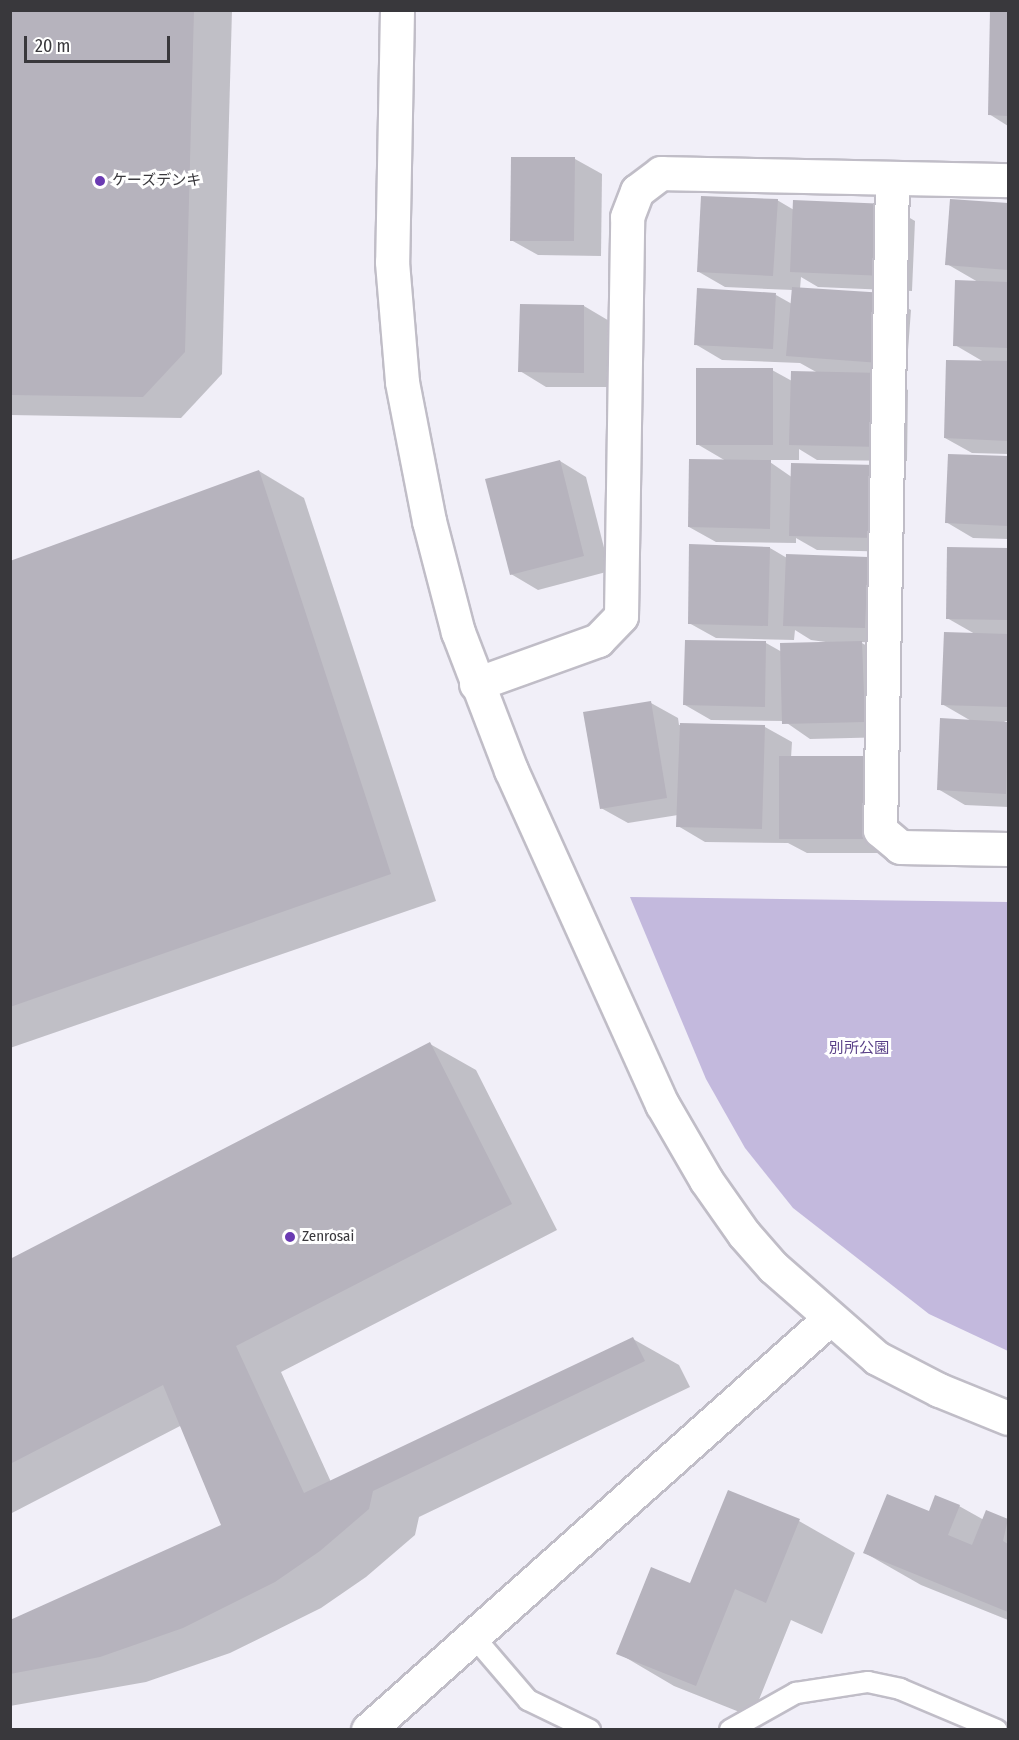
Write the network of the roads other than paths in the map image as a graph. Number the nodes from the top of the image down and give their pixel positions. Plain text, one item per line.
1 (398, 10) edge
2 (892, 178) junction
3 (1008, 180) edge
4 (476, 684) junction
5 (1008, 849) edge
6 (829, 1319) junction
7 (1008, 1418) edge
8 (474, 1637) junction
9 (368, 1730) edge
10 (590, 1730) edge
11 (730, 1730) edge
12 (997, 1730) edge

1 - 4 street
2 - 3 street
2 - 4 street
2 - 5 street
4 - 6 street
6 - 7 street
6 - 8 street
8 - 9 street
8 - 10 lane
11 - 12 lane

